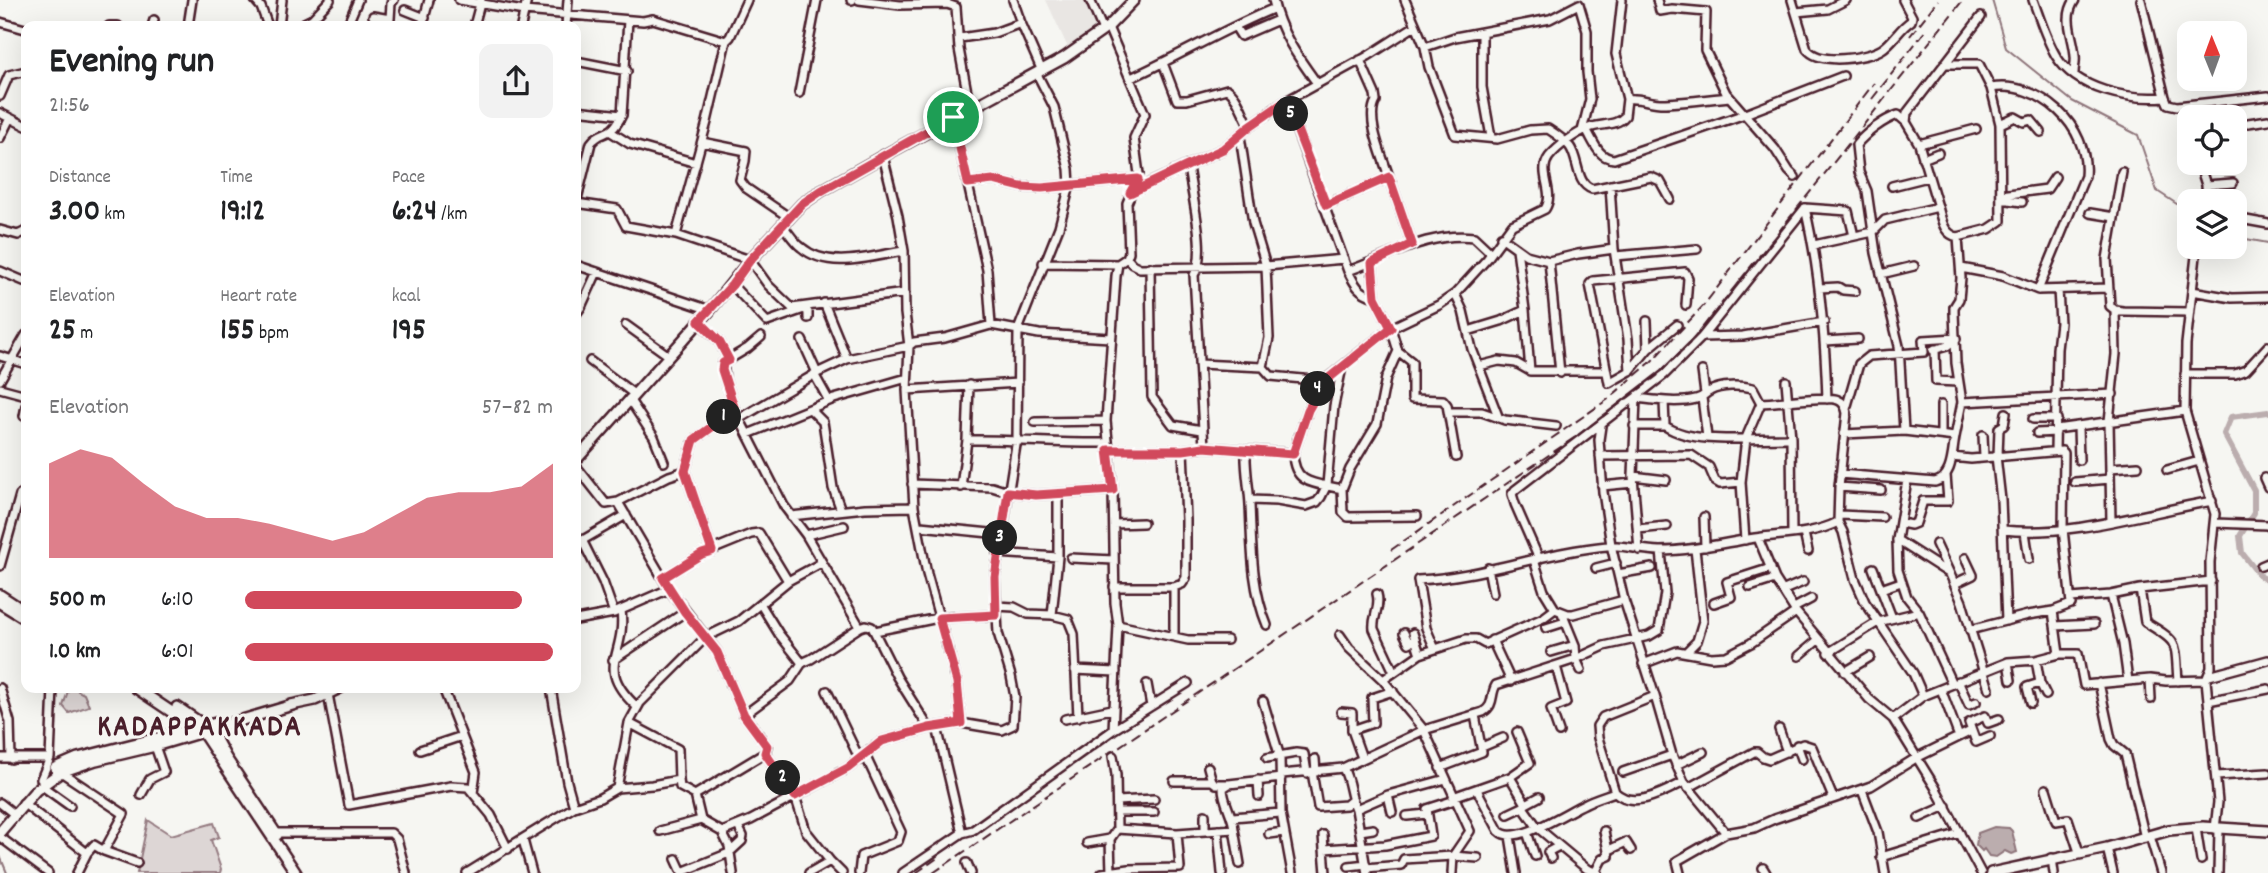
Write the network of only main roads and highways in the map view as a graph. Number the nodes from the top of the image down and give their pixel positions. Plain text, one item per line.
1 (1134, 0) edge
2 (581, 454) edge
3 (0, 595) edge
4 (0, 603) edge
5 (21, 609) edge
6 (21, 616) edge
7 (144, 693) edge
8 (153, 693) edge
9 (330, 693) edge
10 (204, 729) junction
11 (40, 785) junction
12 (2268, 831) edge
13 (0, 835) edge
14 (2003, 872) edge
15 (296, 873) edge
16 (303, 873) edge
17 (1991, 873) edge

1 - 2 main road
3 - 5 main road
4 - 6 main road
7 - 10 main road
8 - 10 main road
9 - 10 main road
10 - 11 main road
10 - 11 main road
10 - 15 main road
10 - 16 main road
11 - 13 main road
12 - 14 main road
14 - 17 main road

